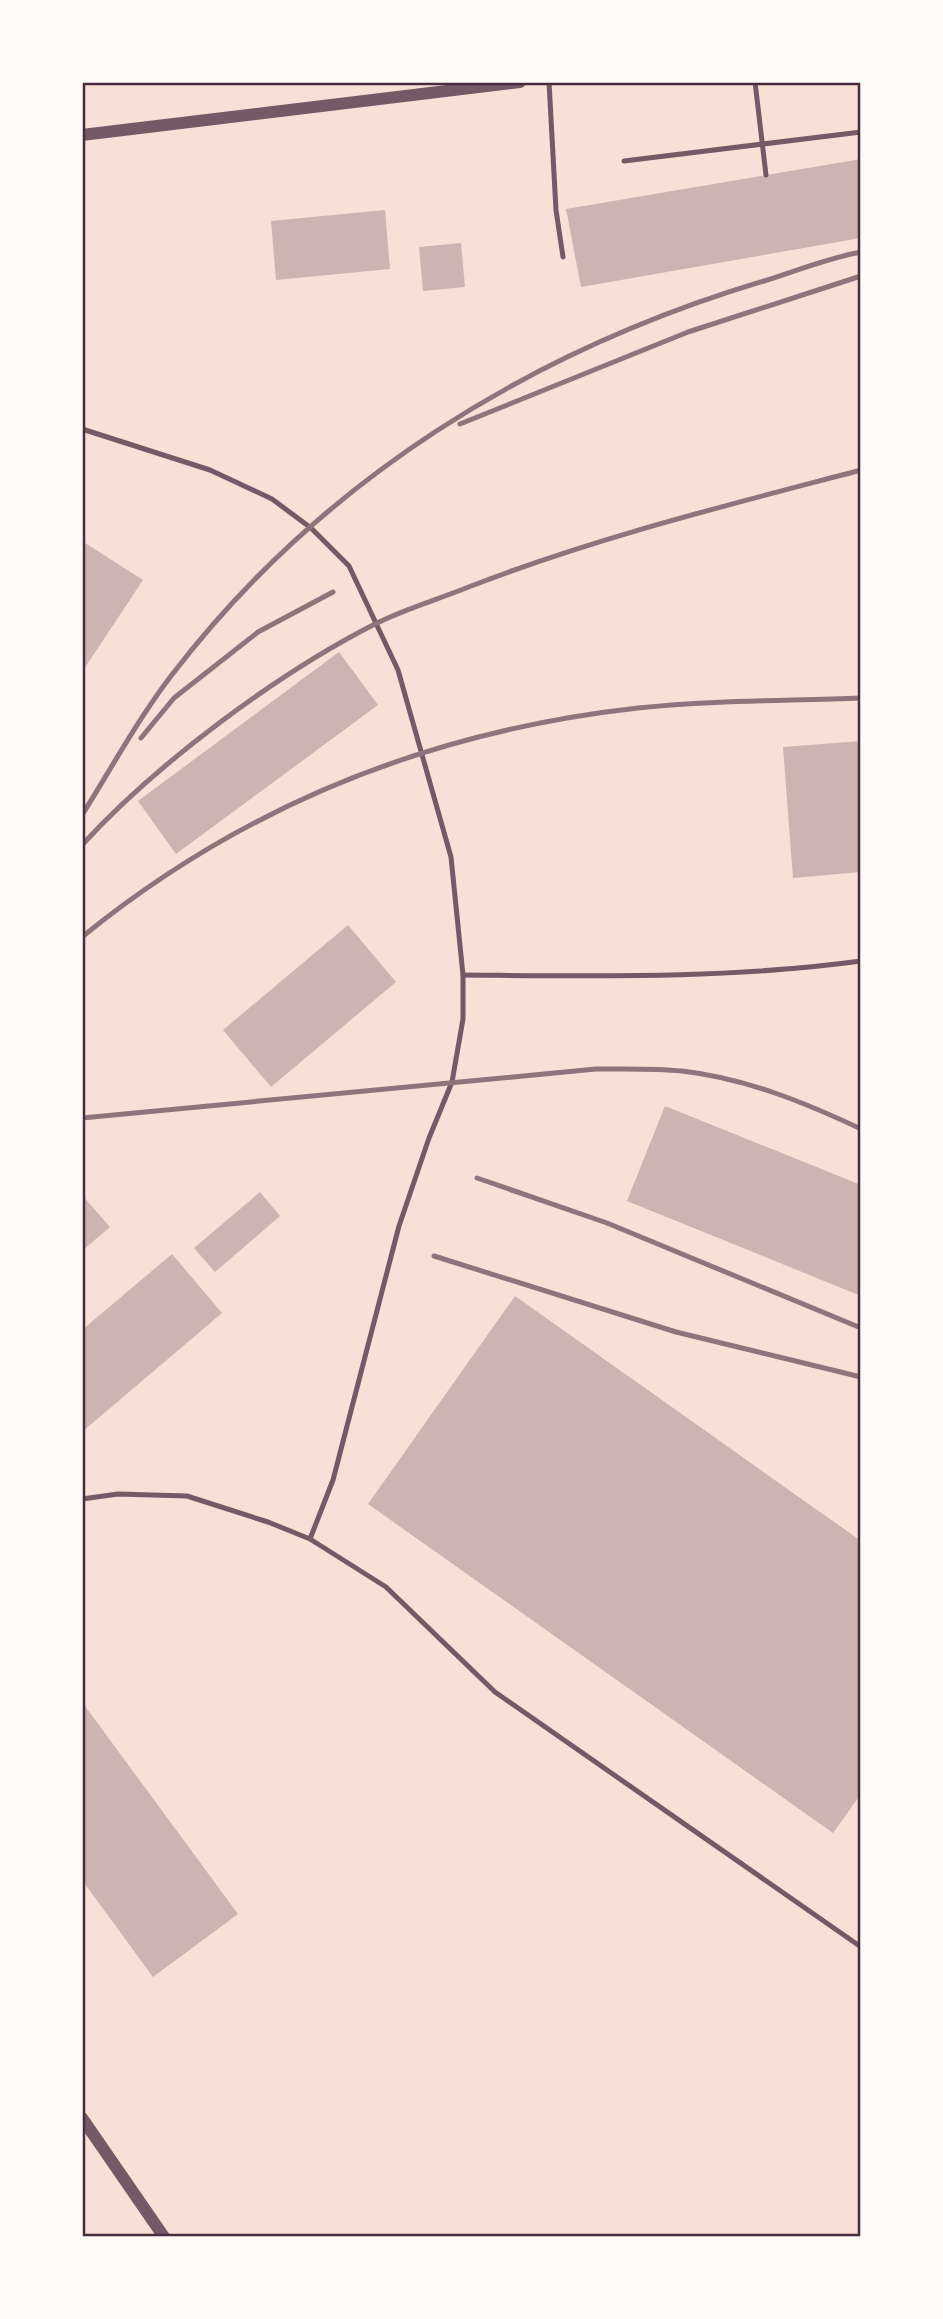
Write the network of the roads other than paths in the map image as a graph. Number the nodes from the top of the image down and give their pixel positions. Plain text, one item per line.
1 (520, 82) edge
2 (548, 82) edge
3 (755, 82) edge
4 (424, 88) edge
5 (861, 132) edge
6 (82, 135) edge
7 (762, 145) junction
8 (624, 161) dead end
9 (766, 175) dead end
10 (563, 257) dead end
11 (82, 429) edge
12 (861, 961) edge
13 (463, 975) junction
14 (82, 1499) edge
15 (310, 1539) junction
16 (861, 1947) edge
17 (82, 2118) edge
18 (164, 2237) edge

1 - 4 street
2 - 10 lane
3 - 7 lane
4 - 6 street
5 - 7 lane
7 - 8 lane
7 - 9 lane
11 - 13 lane
12 - 13 lane
13 - 15 lane
14 - 15 lane
15 - 16 lane
17 - 18 street

